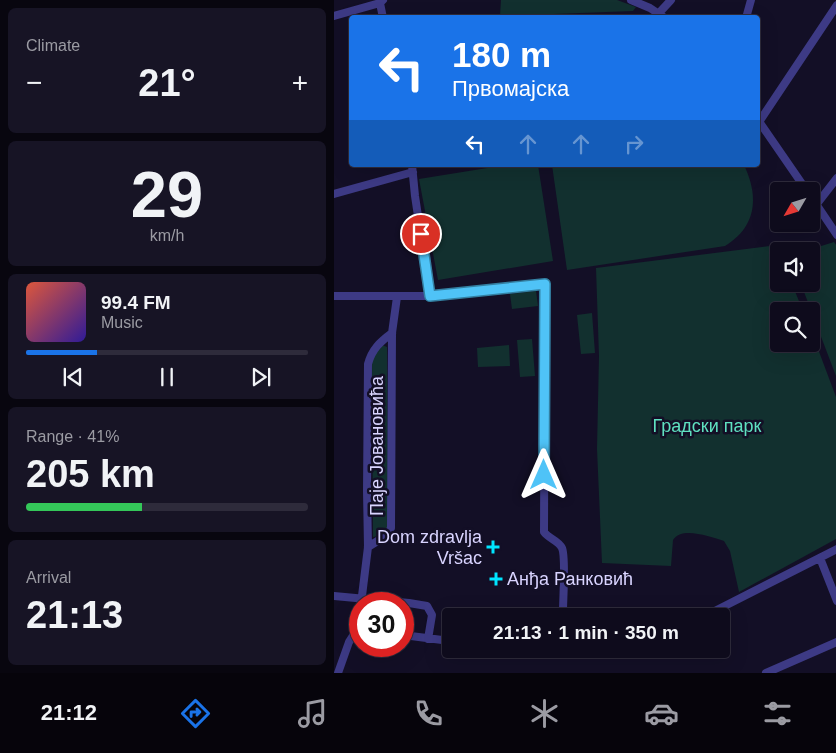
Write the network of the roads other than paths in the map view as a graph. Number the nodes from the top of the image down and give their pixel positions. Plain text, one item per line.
1 (632, 0) edge
2 (671, 0) edge
3 (751, 0) edge
4 (382, 1) edge
5 (836, 6) edge
6 (660, 13) edge
7 (383, 15) edge
8 (747, 15) edge
9 (334, 16) edge
10 (760, 119) edge
11 (760, 124) edge
12 (412, 169) edge
13 (836, 178) edge
14 (801, 182) edge
15 (334, 194) edge
16 (820, 195) edge
17 (820, 210) edge
18 (836, 235) edge
19 (334, 296) edge
20 (430, 296) junction
21 (397, 297) junction
22 (392, 333) junction
23 (368, 547) junction
24 (836, 549) edge
25 (820, 558) junction
26 (363, 592) edge
27 (334, 596) edge
28 (349, 599) edge
29 (836, 601) edge
30 (414, 604) edge
31 (563, 608) edge
32 (721, 608) edge
33 (414, 637) edge
34 (428, 639) junction
35 (349, 641) edge
36 (442, 641) edge
37 (836, 642) edge
38 (338, 673) edge
39 (766, 673) edge

1 - 6 street
2 - 6 street
3 - 8 street
4 - 7 street
4 - 9 street
5 - 10 street
11 - 14 street
12 - 15 street
12 - 20 street
13 - 16 street
17 - 18 street
19 - 21 street
20 - 21 street
20 - 31 street
21 - 22 street, Паје Јовановића
22 - 23 street, Паје Јовановића
22 - 23 street, Паје Јовановића
23 - 26 street, Паје Јовановића
24 - 25 street
25 - 29 street
25 - 32 street
27 - 28 street
30 - 34 street
33 - 34 street
34 - 36 street
35 - 38 street
37 - 39 street

